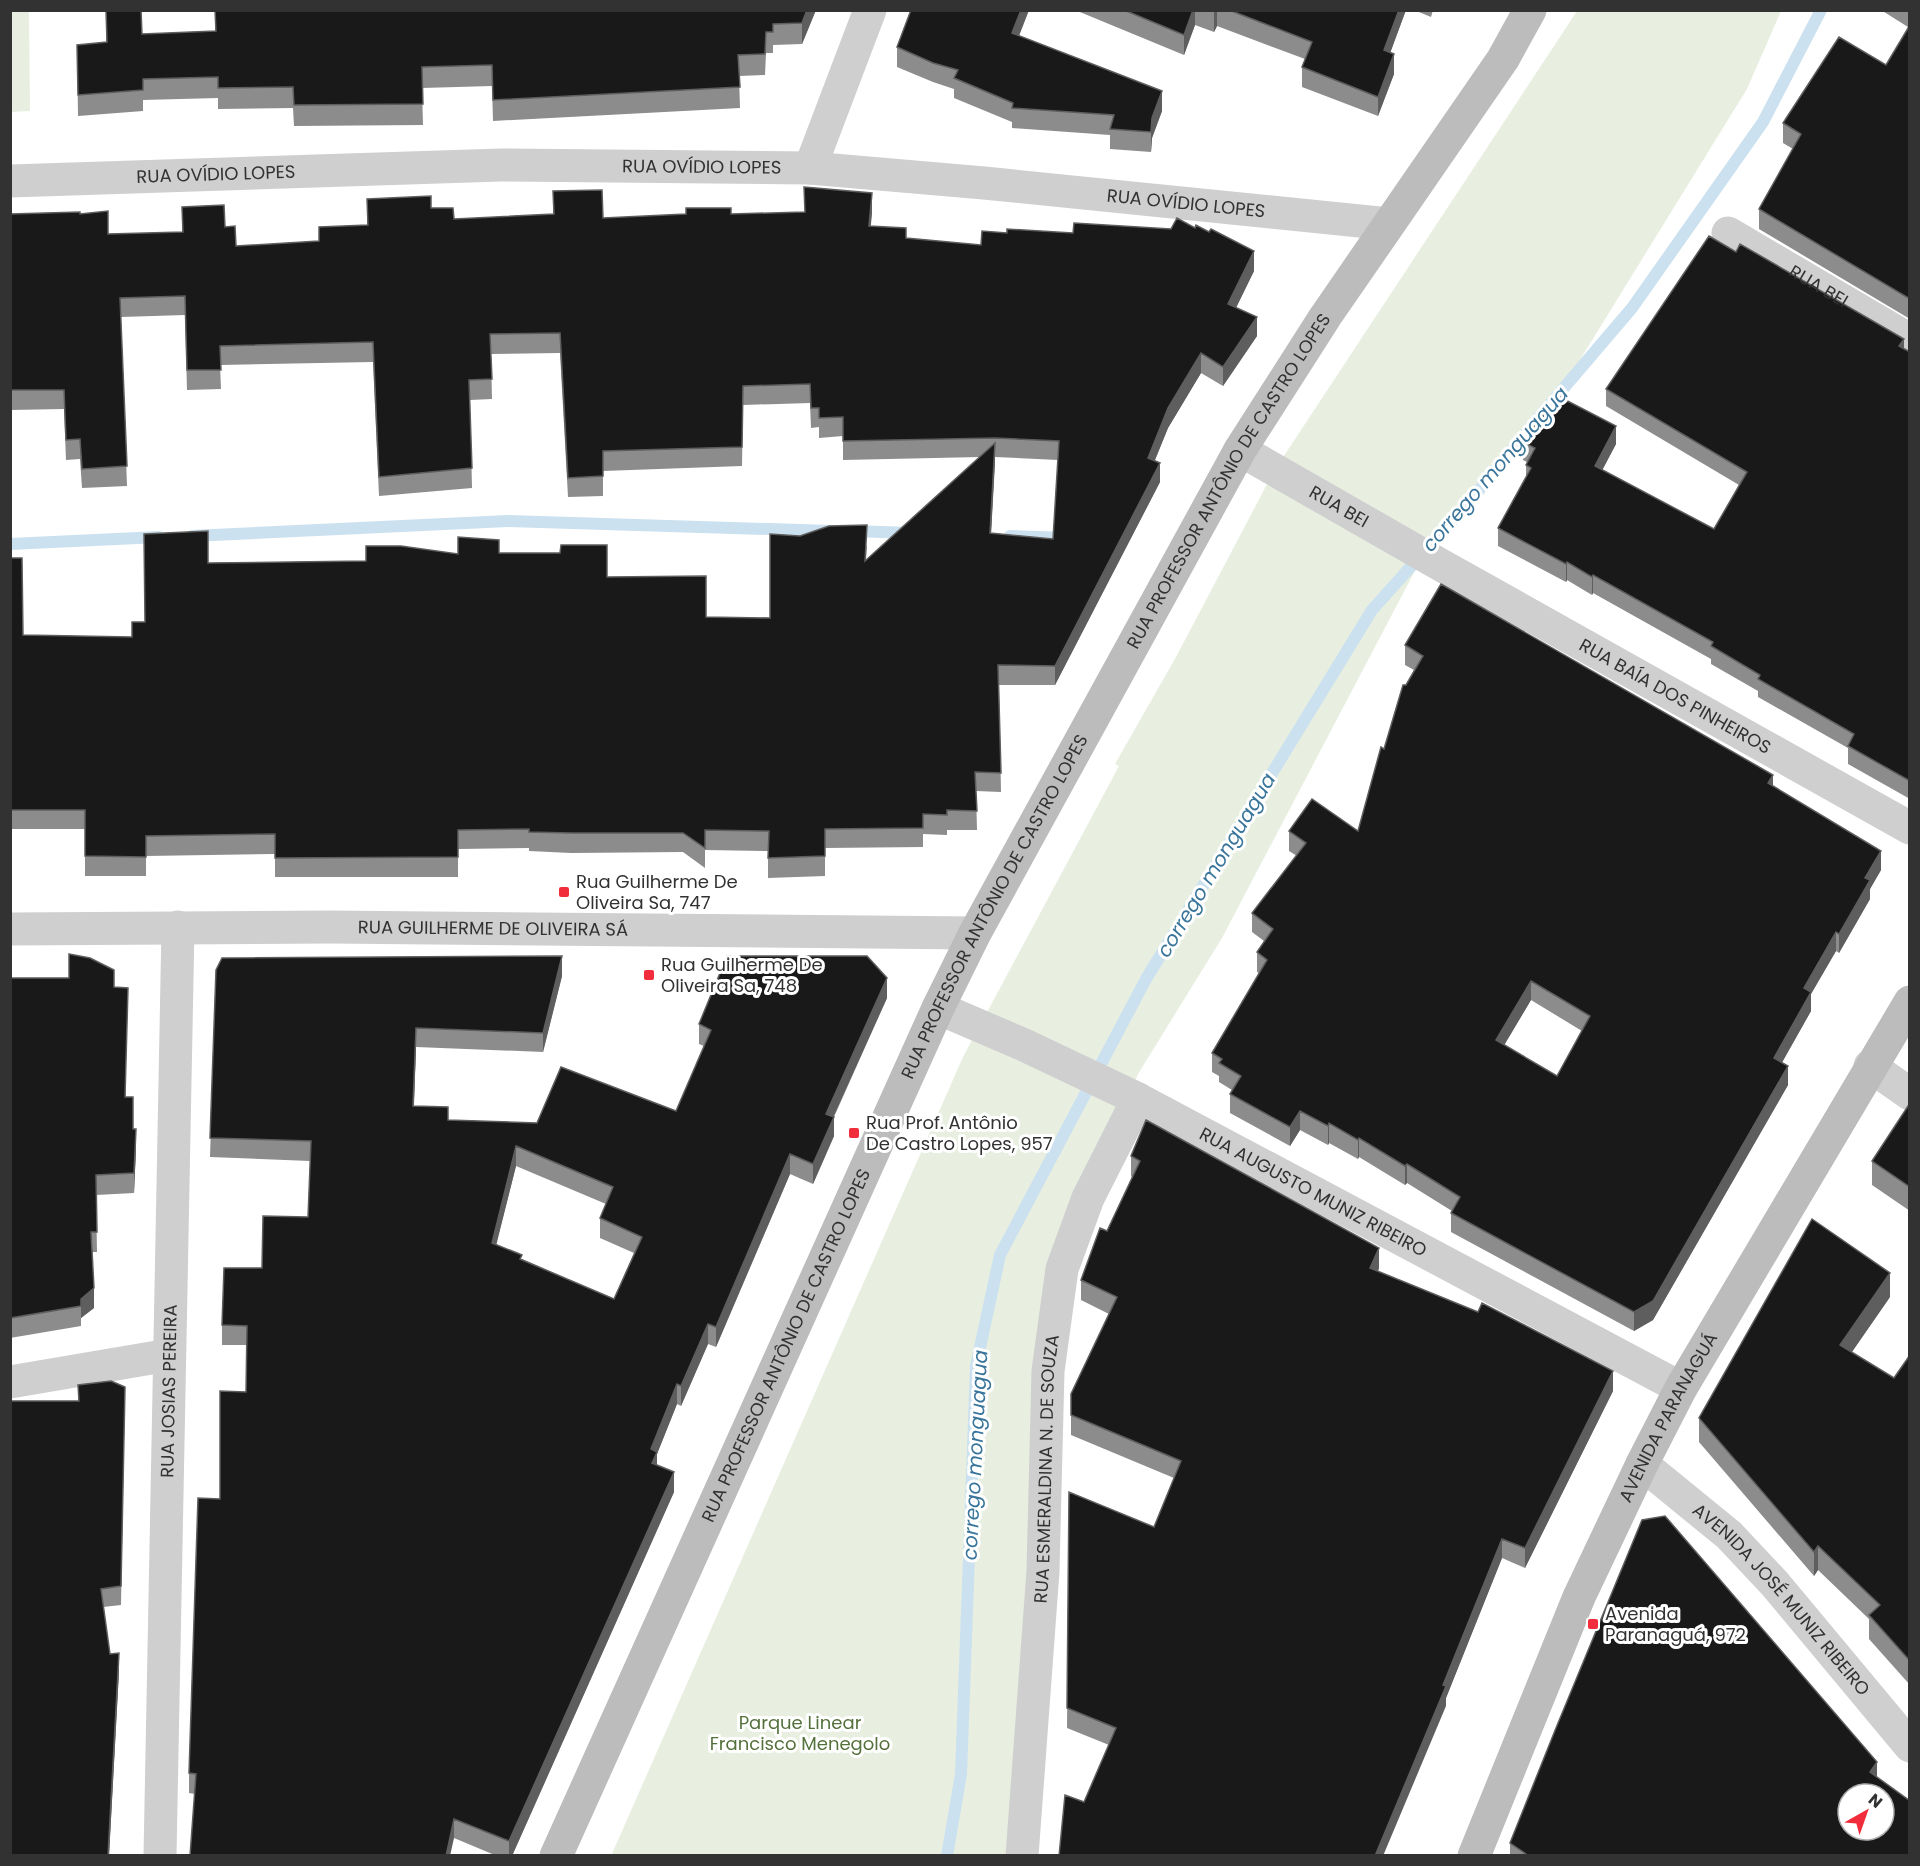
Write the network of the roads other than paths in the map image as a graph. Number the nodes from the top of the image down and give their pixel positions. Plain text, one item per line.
1 (870, 10) edge
2 (1530, 10) edge
3 (810, 168) junction
4 (10, 181) edge
5 (1389, 224) junction
6 (1728, 233) dead end
7 (1910, 340) edge
8 (1240, 450) junction
9 (1439, 564) joint
10 (1910, 828) edge
11 (178, 927) junction
12 (10, 929) edge
13 (975, 933) junction
14 (1910, 1002) edge
15 (938, 1008) junction
16 (1870, 1066) junction
17 (1125, 1093) junction
18 (1910, 1094) edge
19 (169, 1355) junction
20 (10, 1382) edge
21 (1681, 1388) junction
22 (1642, 1464) junction
23 (1910, 1746) edge
24 (160, 1856) edge
25 (556, 1856) edge
26 (1022, 1856) edge
27 (1474, 1856) edge

1 - 3 street
2 - 5 main road, RUA PROFESSOR ANTÔNIO DE CASTRO LOPES
3 - 4 street, RUA OVÍDIO LOPES
3 - 5 street, RUA OVÍDIO LOPES
5 - 8 main road, RUA PROFESSOR ANTÔNIO DE CASTRO LOPES
6 - 7 street, RUA BEI
8 - 9 street, RUA BEI
8 - 13 main road, RUA PROFESSOR ANTÔNIO DE CASTRO LOPES
9 - 10 street, RUA BAÍA DOS PINHEIROS
11 - 12 street, RUA GUILHERME DE OLIVEIRA SÁ
11 - 13 street, RUA GUILHERME DE OLIVEIRA SÁ
11 - 19 street, RUA JOSIAS PEREIRA
13 - 15 main road, RUA PROFESSOR ANTÔNIO DE CASTRO LOPES
14 - 16 main road, AVENIDA PARANAGUÁ
15 - 17 street, RUA AUGUSTO MUNIZ RIBEIRO
15 - 25 main road, RUA PROFESSOR ANTÔNIO DE CASTRO LOPES
16 - 18 street
16 - 21 main road, AVENIDA PARANAGUÁ
17 - 21 street, RUA AUGUSTO MUNIZ RIBEIRO
17 - 26 street, RUA ESMERALDINA N. DE SOUZA
19 - 20 street
19 - 24 street, RUA JOSIAS PEREIRA
21 - 22 main road, AVENIDA PARANAGUÁ
22 - 23 street, AVENIDA JOSÉ MUNIZ RIBEIRO
22 - 27 main road, AVENIDA PARANAGUÁ

